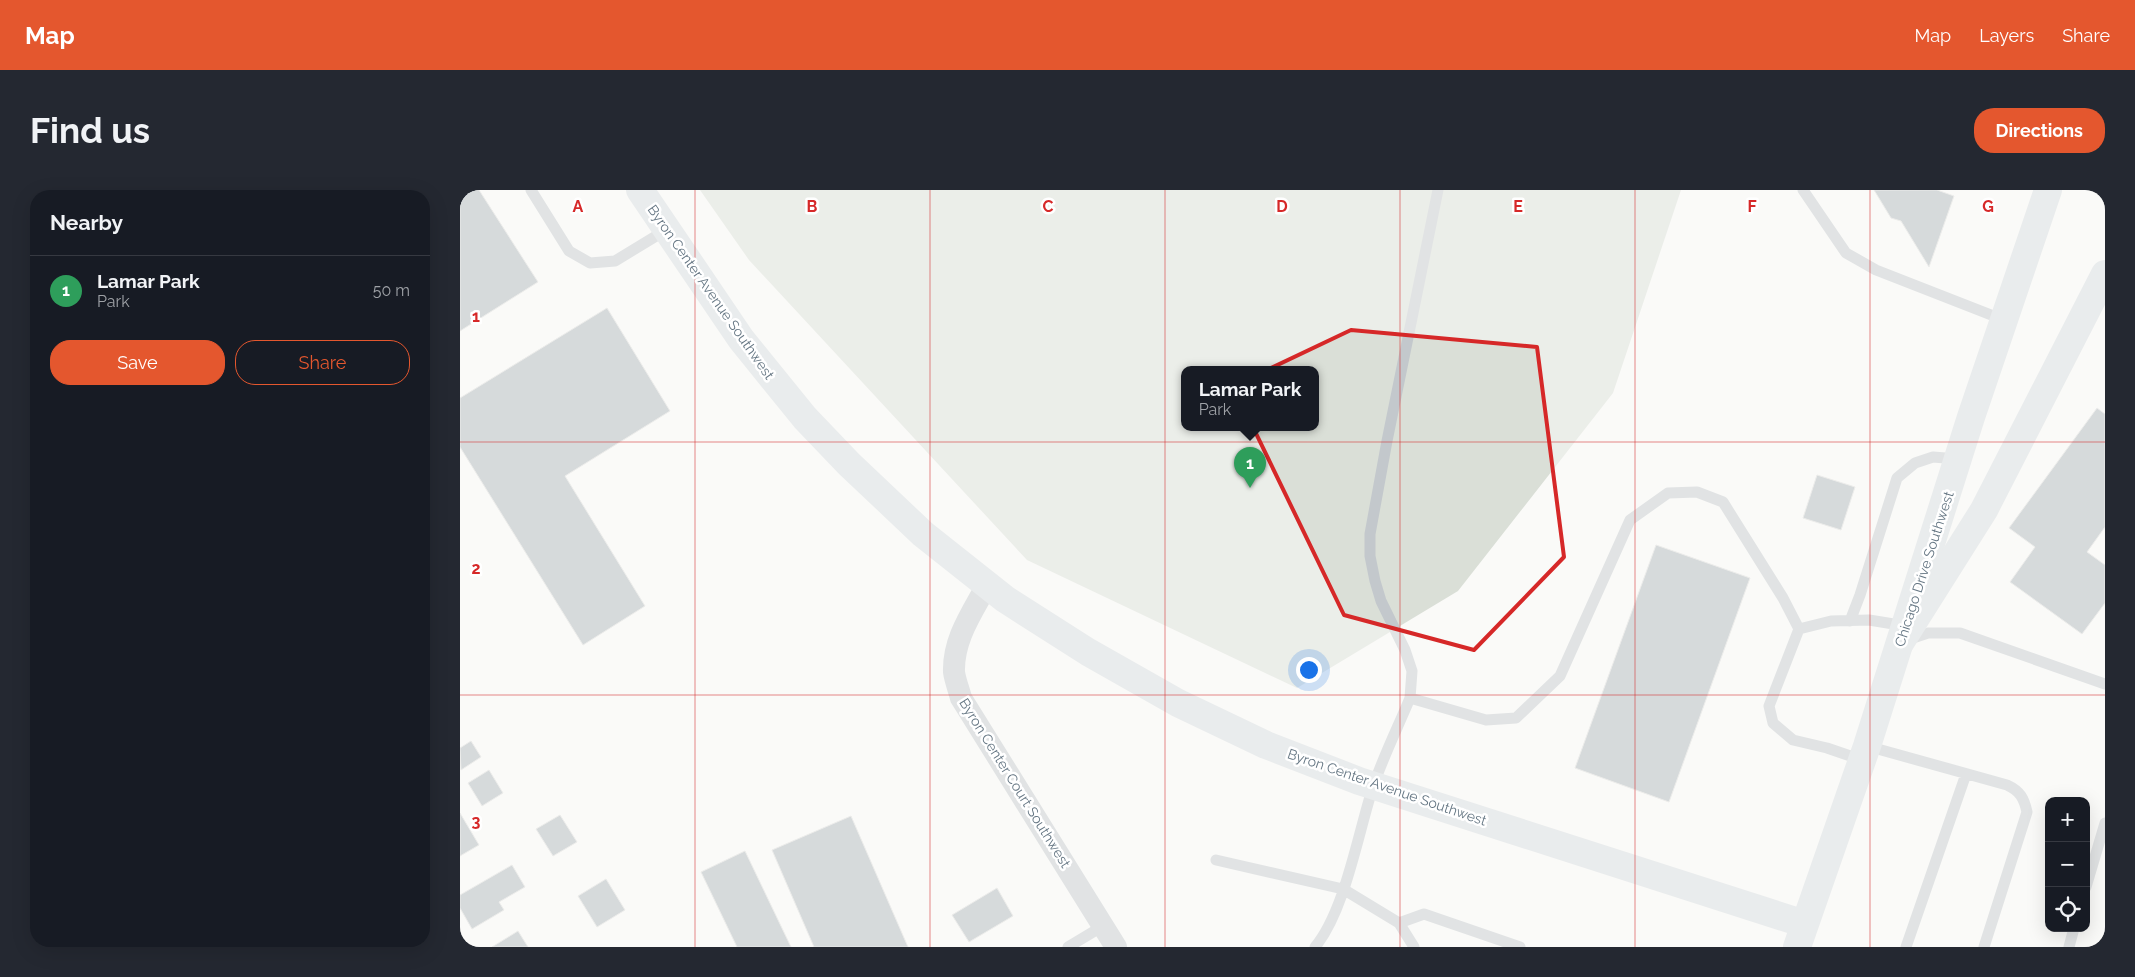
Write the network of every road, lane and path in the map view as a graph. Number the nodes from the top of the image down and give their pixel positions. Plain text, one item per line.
1 (531, 190) edge
2 (640, 190) edge
3 (1438, 190) edge
4 (1803, 190) edge
5 (2048, 190) edge
6 (666, 230) junction
7 (2105, 274) edge
8 (2004, 320) junction
9 (1958, 459) junction
10 (987, 585) junction
11 (1850, 620) junction
12 (1799, 630) junction
13 (1903, 634) junction
14 (2105, 684) edge
15 (1410, 698) junction
16 (1865, 753) junction
17 (1966, 774) junction
18 (1374, 785) junction
19 (2105, 823) edge
20 (1216, 860) dead end
21 (2086, 887) edge
22 (1343, 889) junction
23 (1399, 923) junction
24 (1103, 926) junction
25 (2073, 932) edge
26 (1801, 935) edge
27 (1068, 947) edge
28 (1116, 947) edge
29 (1315, 947) edge
30 (1414, 947) edge
31 (1520, 947) edge
32 (1906, 947) edge
33 (1984, 947) edge
34 (2069, 947) edge

1 - 6 lane
2 - 6 main road, Byron Center Avenue Southwest
3 - 15 lane
4 - 8 lane
5 - 8 main road, Chicago Drive Southwest
6 - 10 main road, Byron Center Avenue Southwest
7 - 13 main road
8 - 9 main road, Chicago Drive Southwest
9 - 11 lane
9 - 13 main road, Chicago Drive Southwest
10 - 18 main road, Byron Center Avenue Southwest
10 - 24 street, Byron Center Court Southwest
11 - 12 lane
11 - 13 lane
12 - 15 lane
12 - 16 lane
13 - 14 lane
13 - 16 main road, Chicago Drive Southwest
15 - 18 lane
16 - 17 lane
16 - 26 main road, Chicago Drive Southwest
17 - 32 lane
17 - 33 lane
18 - 22 lane
18 - 26 main road, Byron Center Avenue Southwest
19 - 21 lane
20 - 22 lane
22 - 23 lane
22 - 29 lane
23 - 30 lane
23 - 31 lane
24 - 27 lane
24 - 28 street, Byron Center Court Southwest
25 - 34 lane

